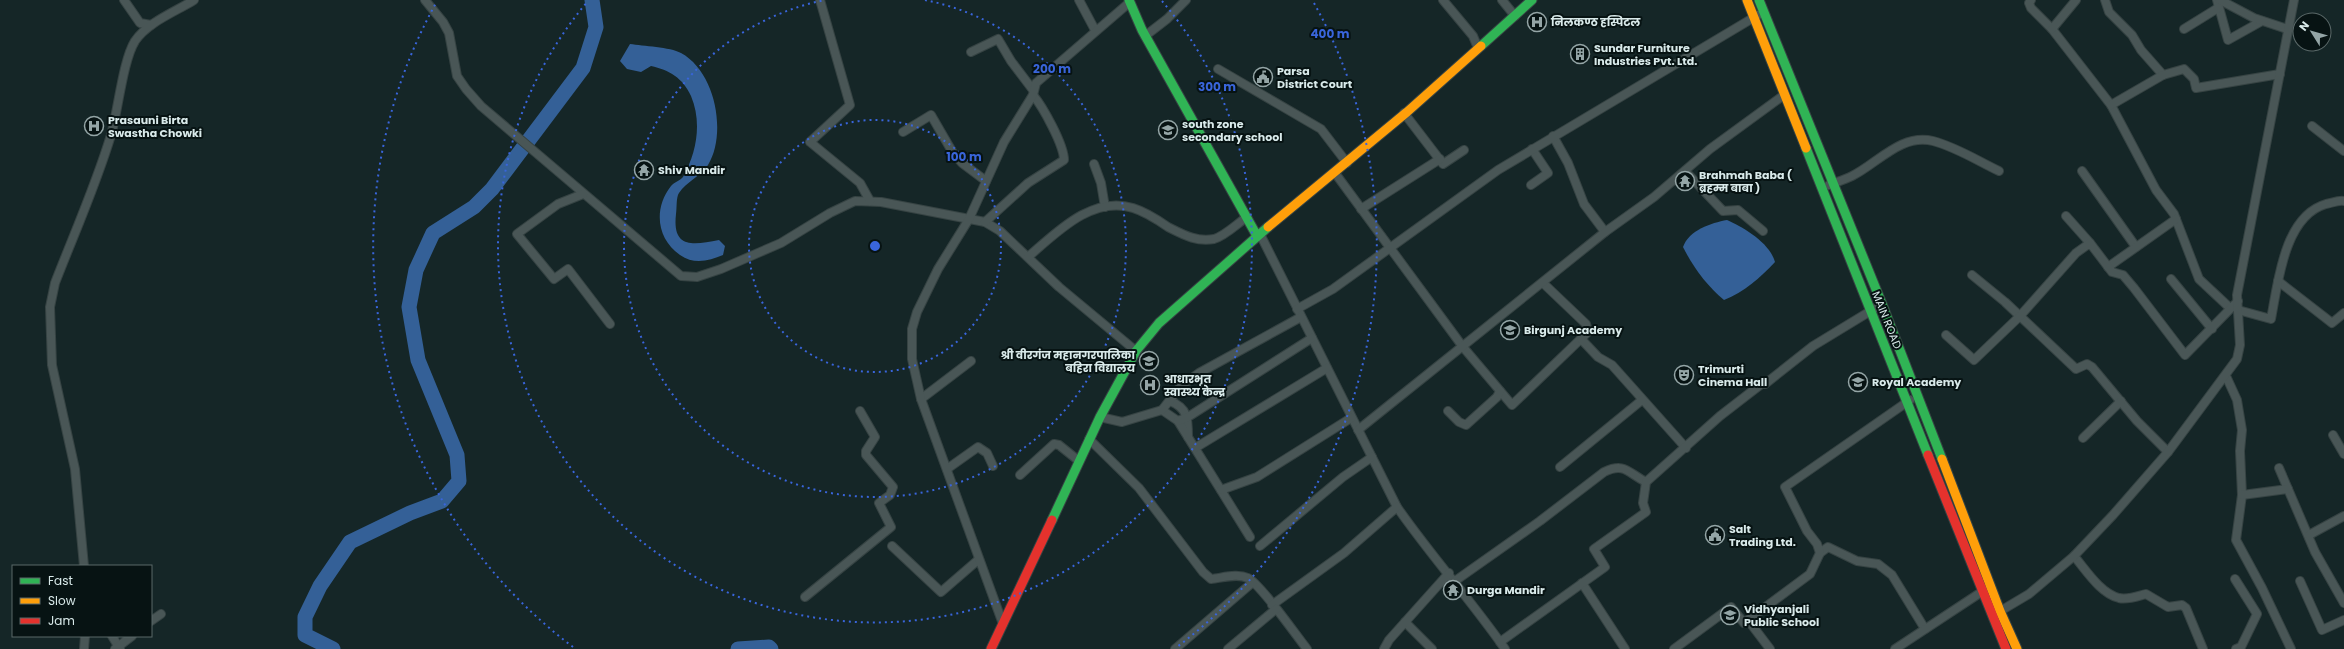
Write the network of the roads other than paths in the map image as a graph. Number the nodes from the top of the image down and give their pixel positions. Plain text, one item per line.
1 (124, 0) edge
2 (194, 0) edge
3 (425, 0) edge
4 (820, 0) edge
5 (1079, 0) edge
6 (1186, 0) edge
7 (1444, 0) edge
8 (1502, 0) edge
9 (1532, 0) edge
10 (1747, 0) edge
11 (1759, 0) edge
12 (2031, 0) edge
13 (2076, 0) edge
14 (2105, 0) edge
15 (2294, 0) edge
16 (1130, 1) edge
17 (2218, 3) edge
18 (1764, 11) junction
19 (1515, 16) junction
20 (1754, 17) junction
21 (2262, 21) junction
22 (151, 25) junction
23 (2052, 29) junction
24 (2184, 29) dead end
25 (2287, 29) junction
26 (1095, 30) junction
27 (1146, 36) junction
28 (1478, 48) junction
29 (971, 52) dead end
30 (1218, 68) dead end
31 (2280, 74) junction
32 (2163, 75) junction
33 (1033, 93) junction
34 (1784, 96) junction
35 (2111, 105) junction
36 (1404, 113) junction
37 (2312, 126) dead end
38 (903, 132) dead end
39 (1553, 136) junction
40 (1532, 149) junction
41 (1464, 150) dead end
42 (2344, 151) edge
43 (1440, 159) junction
44 (1346, 163) junction
45 (1094, 164) dead end
46 (1685, 171) junction
47 (1999, 171) dead end
48 (2082, 171) dead end
49 (1335, 173) junction
50 (986, 181) junction
51 (1834, 183) junction
52 (1532, 184) dead end
53 (1822, 187) junction
54 (583, 194) junction
55 (870, 201) junction
56 (2344, 201) edge
57 (1106, 207) junction
58 (1361, 209) junction
59 (2066, 216) dead end
60 (1247, 217) junction
61 (969, 219) junction
62 (2176, 219) junction
63 (985, 222) junction
64 (1763, 231) dead end
65 (1605, 232) junction
66 (1258, 235) junction
67 (2090, 243) junction
68 (2136, 247) junction
69 (1390, 249) junction
70 (1028, 257) junction
71 (2108, 267) junction
72 (1972, 275) dead end
73 (2171, 279) dead end
74 (2278, 281) junction
75 (1543, 283) junction
76 (1882, 304) junction
77 (2235, 306) junction
78 (1297, 309) junction
79 (1870, 311) junction
80 (2344, 313) edge
81 (2020, 316) junction
82 (1301, 317) junction
83 (610, 324) dead end
84 (2212, 328) junction
85 (1946, 335) dead end
86 (1312, 338) junction
87 (1582, 340) junction
88 (1464, 347) junction
89 (1136, 352) junction
90 (971, 361) dead end
91 (1327, 368) junction
92 (2226, 376) junction
93 (1500, 391) junction
94 (1918, 395) junction
95 (921, 399) junction
96 (1642, 400) junction
97 (1170, 401) junction
98 (2121, 401) junction
99 (1907, 403) junction
100 (1162, 410) junction
101 (860, 411) dead end
102 (1448, 411) dead end
103 (1100, 417) junction
104 (1188, 417) junction
105 (1351, 418) junction
106 (1178, 421) junction
107 (1358, 430) junction
108 (2333, 435) dead end
109 (1188, 437) junction
110 (2083, 438) dead end
111 (1089, 439) junction
112 (1195, 448) junction
113 (1686, 448) junction
114 (2168, 452) junction
115 (2344, 454) edge
116 (1372, 457) junction
117 (1079, 461) junction
118 (993, 466) dead end
119 (1560, 467) dead end
120 (2279, 468) dead end
121 (947, 469) junction
122 (1020, 475) dead end
123 (1646, 482) junction
124 (2288, 489) junction
125 (1221, 490) junction
126 (2242, 495) junction
127 (1397, 507) junction
128 (2344, 516) edge
129 (2309, 535) junction
130 (1250, 537) dead end
131 (892, 546) dead end
132 (1260, 546) dead end
133 (1820, 553) junction
134 (2074, 556) junction
135 (978, 560) junction
136 (84, 565) edge
137 (1449, 573) junction
138 (2235, 579) dead end
139 (1455, 581) junction
140 (2300, 581) dead end
141 (1252, 582) junction
142 (1582, 583) junction
143 (1987, 589) junction
144 (805, 597) dead end
145 (2344, 603) edge
146 (1274, 607) junction
147 (1996, 613) junction
148 (161, 614) dead end
149 (152, 620) edge
150 (1748, 620) junction
151 (2344, 620) edge
152 (1405, 622) junction
153 (1003, 624) junction
154 (1925, 629) junction
155 (85, 637) edge
156 (112, 637) edge
157 (131, 637) edge
158 (1503, 645) edge
159 (118, 648) edge
160 (2240, 648) edge
161 (84, 649) edge
162 (991, 649) edge
163 (1175, 649) edge
164 (1228, 649) edge
165 (1308, 649) edge
166 (1384, 649) edge
167 (1432, 649) edge
168 (1625, 649) edge
169 (1674, 649) edge
170 (1770, 649) edge
171 (1895, 649) edge
172 (2006, 649) edge
173 (2017, 649) edge
174 (2203, 649) edge
175 (2290, 649) edge

1 - 22 street
2 - 22 street
3 - 54 street
4 - 55 street
5 - 26 street
6 - 27 street
7 - 28 street
8 - 19 street
9 - 19 main road
10 - 20 main road, MAIN ROAD
11 - 18 main road, MAIN ROAD
12 - 23 street
13 - 23 street
14 - 32 street
15 - 25 street
16 - 26 street
16 - 27 main road
17 - 21 street
17 - 21 street
17 - 24 street
18 - 20 street
18 - 51 main road, MAIN ROAD
19 - 28 main road
20 - 34 main road, MAIN ROAD
20 - 39 street
21 - 25 street
22 - 136 street
23 - 35 street
25 - 31 street
26 - 33 street
27 - 60 main road
28 - 36 main road
29 - 33 street
30 - 44 street
31 - 32 street
31 - 77 street
32 - 35 street
33 - 50 street
33 - 63 street
34 - 46 street
34 - 53 main road, MAIN ROAD
35 - 62 street
36 - 43 street
36 - 44 main road
37 - 42 street
38 - 50 street
39 - 40 street
39 - 65 street
40 - 52 street
40 - 69 street
41 - 43 street
43 - 58 street
44 - 49 main road
45 - 57 street
46 - 64 street
46 - 65 street
47 - 51 street
48 - 68 street
49 - 58 street
49 - 66 main road
50 - 61 street
51 - 53 street
51 - 76 main road, MAIN ROAD
53 - 79 main road, MAIN ROAD
54 - 55 street
54 - 83 street
55 - 61 street
56 - 74 street
57 - 60 street
57 - 70 street
58 - 69 street
59 - 67 street
60 - 66 main road
61 - 63 street
61 - 95 street
62 - 68 street
62 - 77 street
63 - 70 street
65 - 75 street
66 - 78 street
66 - 89 main road
67 - 71 street
67 - 81 street
68 - 71 street
69 - 78 street
69 - 88 street
70 - 89 street
71 - 84 street
72 - 81 street
73 - 84 street
74 - 77 street
74 - 80 street
75 - 87 street
75 - 88 street
76 - 79 street
76 - 94 main road, MAIN ROAD
77 - 84 street
77 - 92 street
78 - 82 street
79 - 99 main road, MAIN ROAD
79 - 113 street
81 - 85 street
81 - 98 street
82 - 86 street
82 - 97 street
86 - 91 street
86 - 104 street
87 - 93 street
87 - 96 street
88 - 93 street
88 - 107 street
89 - 103 main road
90 - 95 street
91 - 105 street
91 - 112 street
92 - 114 street
92 - 126 street
93 - 102 street
94 - 99 street
94 - 143 main road, MAIN ROAD
95 - 121 street
96 - 113 street
96 - 119 street
97 - 100 street
97 - 104 street
98 - 110 street
98 - 114 street
99 - 133 street
99 - 143 main road, MAIN ROAD
100 - 103 street
100 - 106 street
101 - 144 street
103 - 111 main road
104 - 106 street
104 - 109 street
105 - 107 street
105 - 125 street
106 - 109 street
107 - 116 street
108 - 115 street
109 - 112 street
111 - 117 main road
111 - 141 street
112 - 125 street
113 - 123 street
114 - 134 street
116 - 127 street
116 - 132 street
117 - 122 street
117 - 153 main road
118 - 121 street
120 - 124 street
121 - 135 street
123 - 139 street
123 - 142 street
124 - 126 street
124 - 129 street
125 - 130 street
126 - 175 street
127 - 137 street
127 - 146 street
128 - 129 street
129 - 145 street
131 - 135 street
133 - 150 street
133 - 154 street
134 - 147 street
134 - 174 street
135 - 153 street
137 - 139 street
137 - 152 street
138 - 160 street
139 - 158 street
140 - 151 street
141 - 146 street
141 - 163 street
142 - 158 street
142 - 168 street
143 - 147 main road, MAIN ROAD
143 - 154 street
146 - 164 street
146 - 165 street
147 - 172 main road, MAIN ROAD
147 - 173 main road, MAIN ROAD
148 - 149 street
150 - 169 street
150 - 170 street
152 - 166 street
152 - 167 street
153 - 162 main road
154 - 171 street
155 - 161 street
156 - 159 street
157 - 159 street

